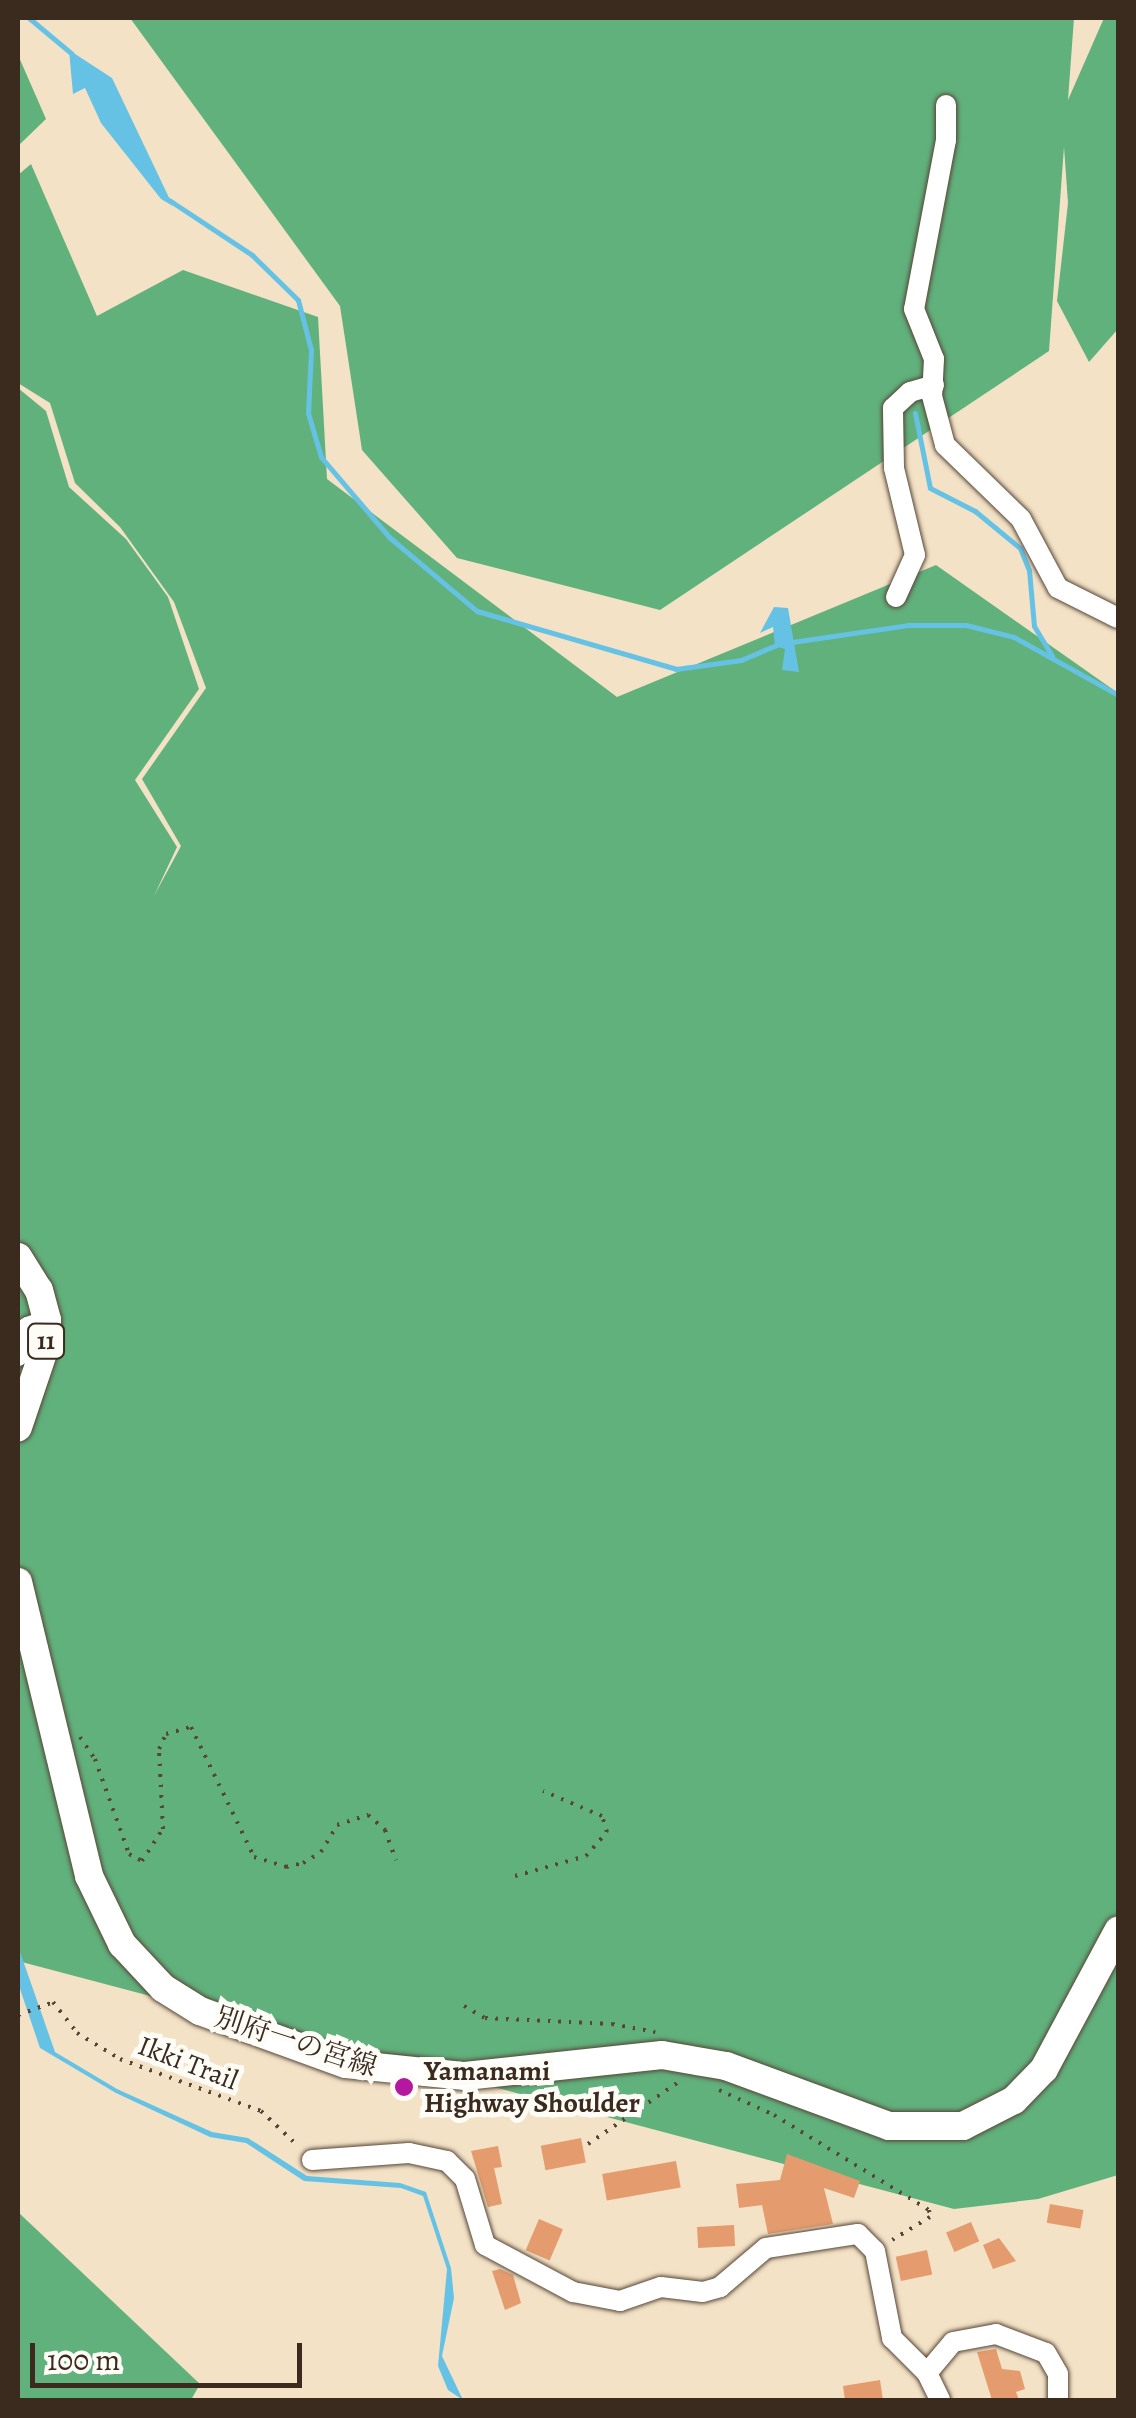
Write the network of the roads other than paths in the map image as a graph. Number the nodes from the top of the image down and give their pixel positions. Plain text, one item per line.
1 (946, 105) dead end
2 (934, 384) junction
3 (896, 597) dead end
4 (1118, 618) edge
5 (18, 1257) edge
6 (47, 1320) junction
7 (18, 1356) edge
8 (18, 1427) edge
9 (18, 1582) edge
10 (1118, 1931) edge
11 (312, 2160) road end
12 (928, 2373) junction
13 (940, 2400) edge
14 (1058, 2400) edge

1 - 2 street
2 - 3 street
2 - 4 street
5 - 6 main road, 11
6 - 7 street
6 - 8 main road, 11
9 - 10 main road, 別府一の宮線
11 - 12 street
12 - 13 street
12 - 14 street

